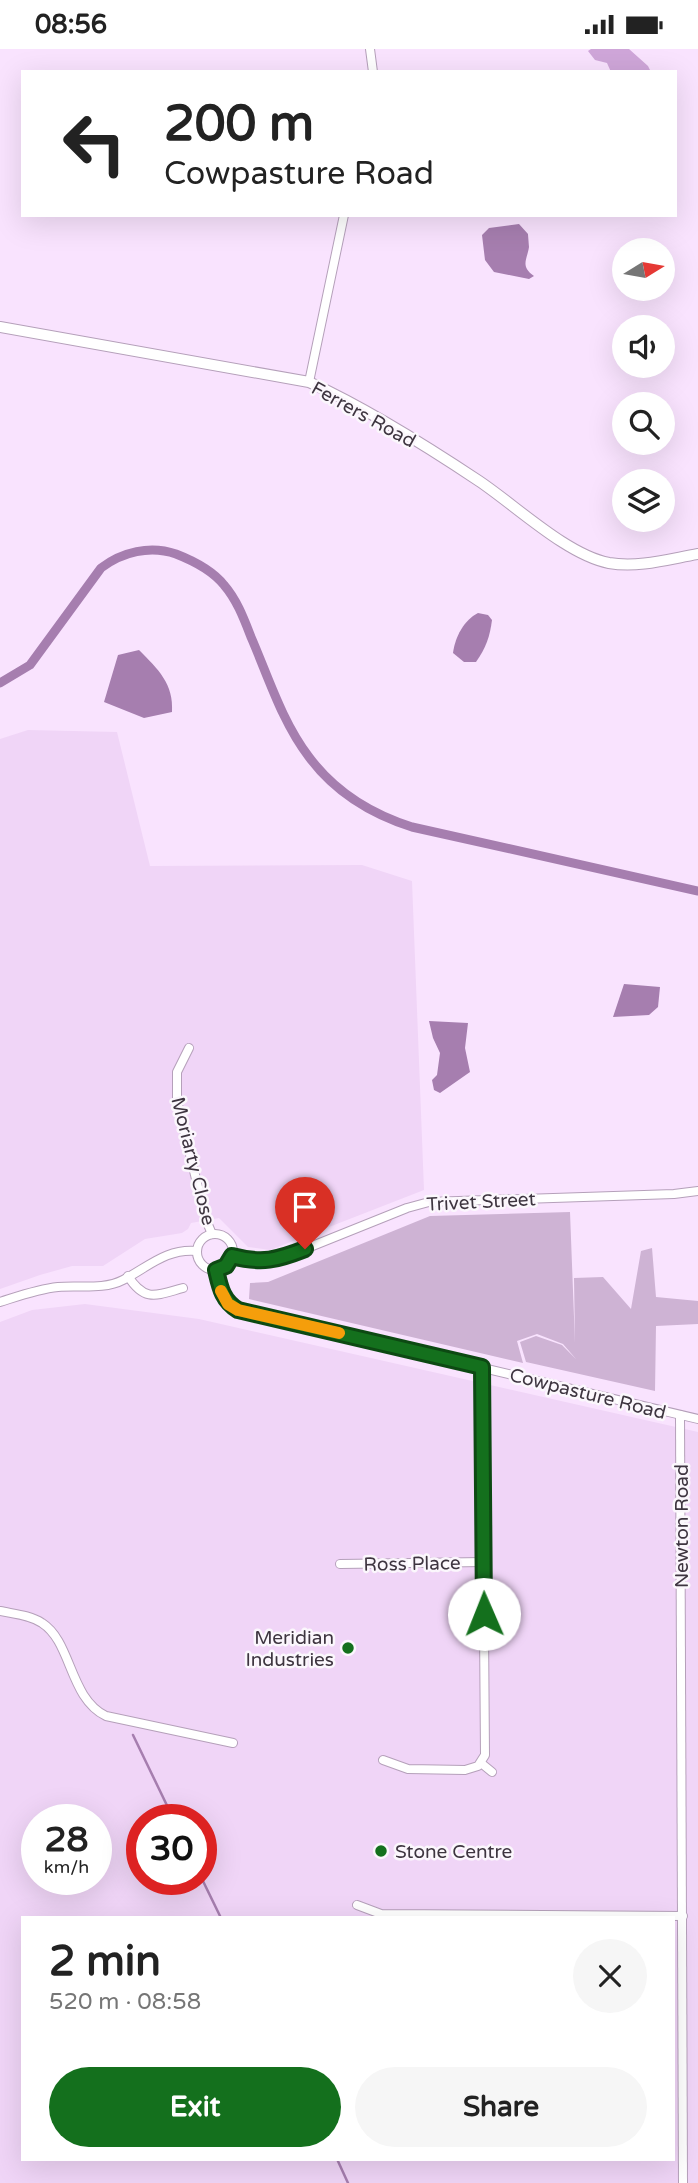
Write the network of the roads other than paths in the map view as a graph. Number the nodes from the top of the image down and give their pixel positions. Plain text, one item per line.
1 (370, 49) edge
2 (373, 70) edge
3 (344, 217) edge
4 (0, 327) edge
5 (309, 382) junction
6 (698, 554) edge
7 (189, 1048) dead end
8 (698, 1191) edge
9 (212, 1234) junction
10 (197, 1251) junction
11 (232, 1256) junction
12 (216, 1270) junction
13 (128, 1276) junction
14 (183, 1289) dead end
15 (0, 1302) edge
16 (482, 1367) junction
17 (680, 1415) junction
18 (698, 1419) edge
19 (484, 1562) junction
20 (340, 1564) dead end
21 (0, 1611) edge
22 (233, 1743) dead end
23 (383, 1760) dead end
24 (481, 1763) junction
25 (492, 1772) dead end
26 (357, 1905) dead end
27 (683, 1916) junction
28 (683, 2183) edge

1 - 2 street
3 - 5 street
4 - 5 street, Ferrers Road
5 - 6 street, Ferrers Road
7 - 9 street, Moriarty Close
8 - 11 street, Trivet Street
9 - 10 street
9 - 11 street
10 - 12 street
10 - 13 street
11 - 12 street
12 - 16 street, Cowpasture Road
13 - 14 street
13 - 15 street
16 - 17 street, Cowpasture Road
16 - 19 street
17 - 18 street, Cowpasture Road
17 - 27 street, Newton Road
19 - 20 street, Ross Place
19 - 24 street
21 - 22 street
23 - 24 street
24 - 25 street
26 - 27 street
27 - 28 street, Newton Road

